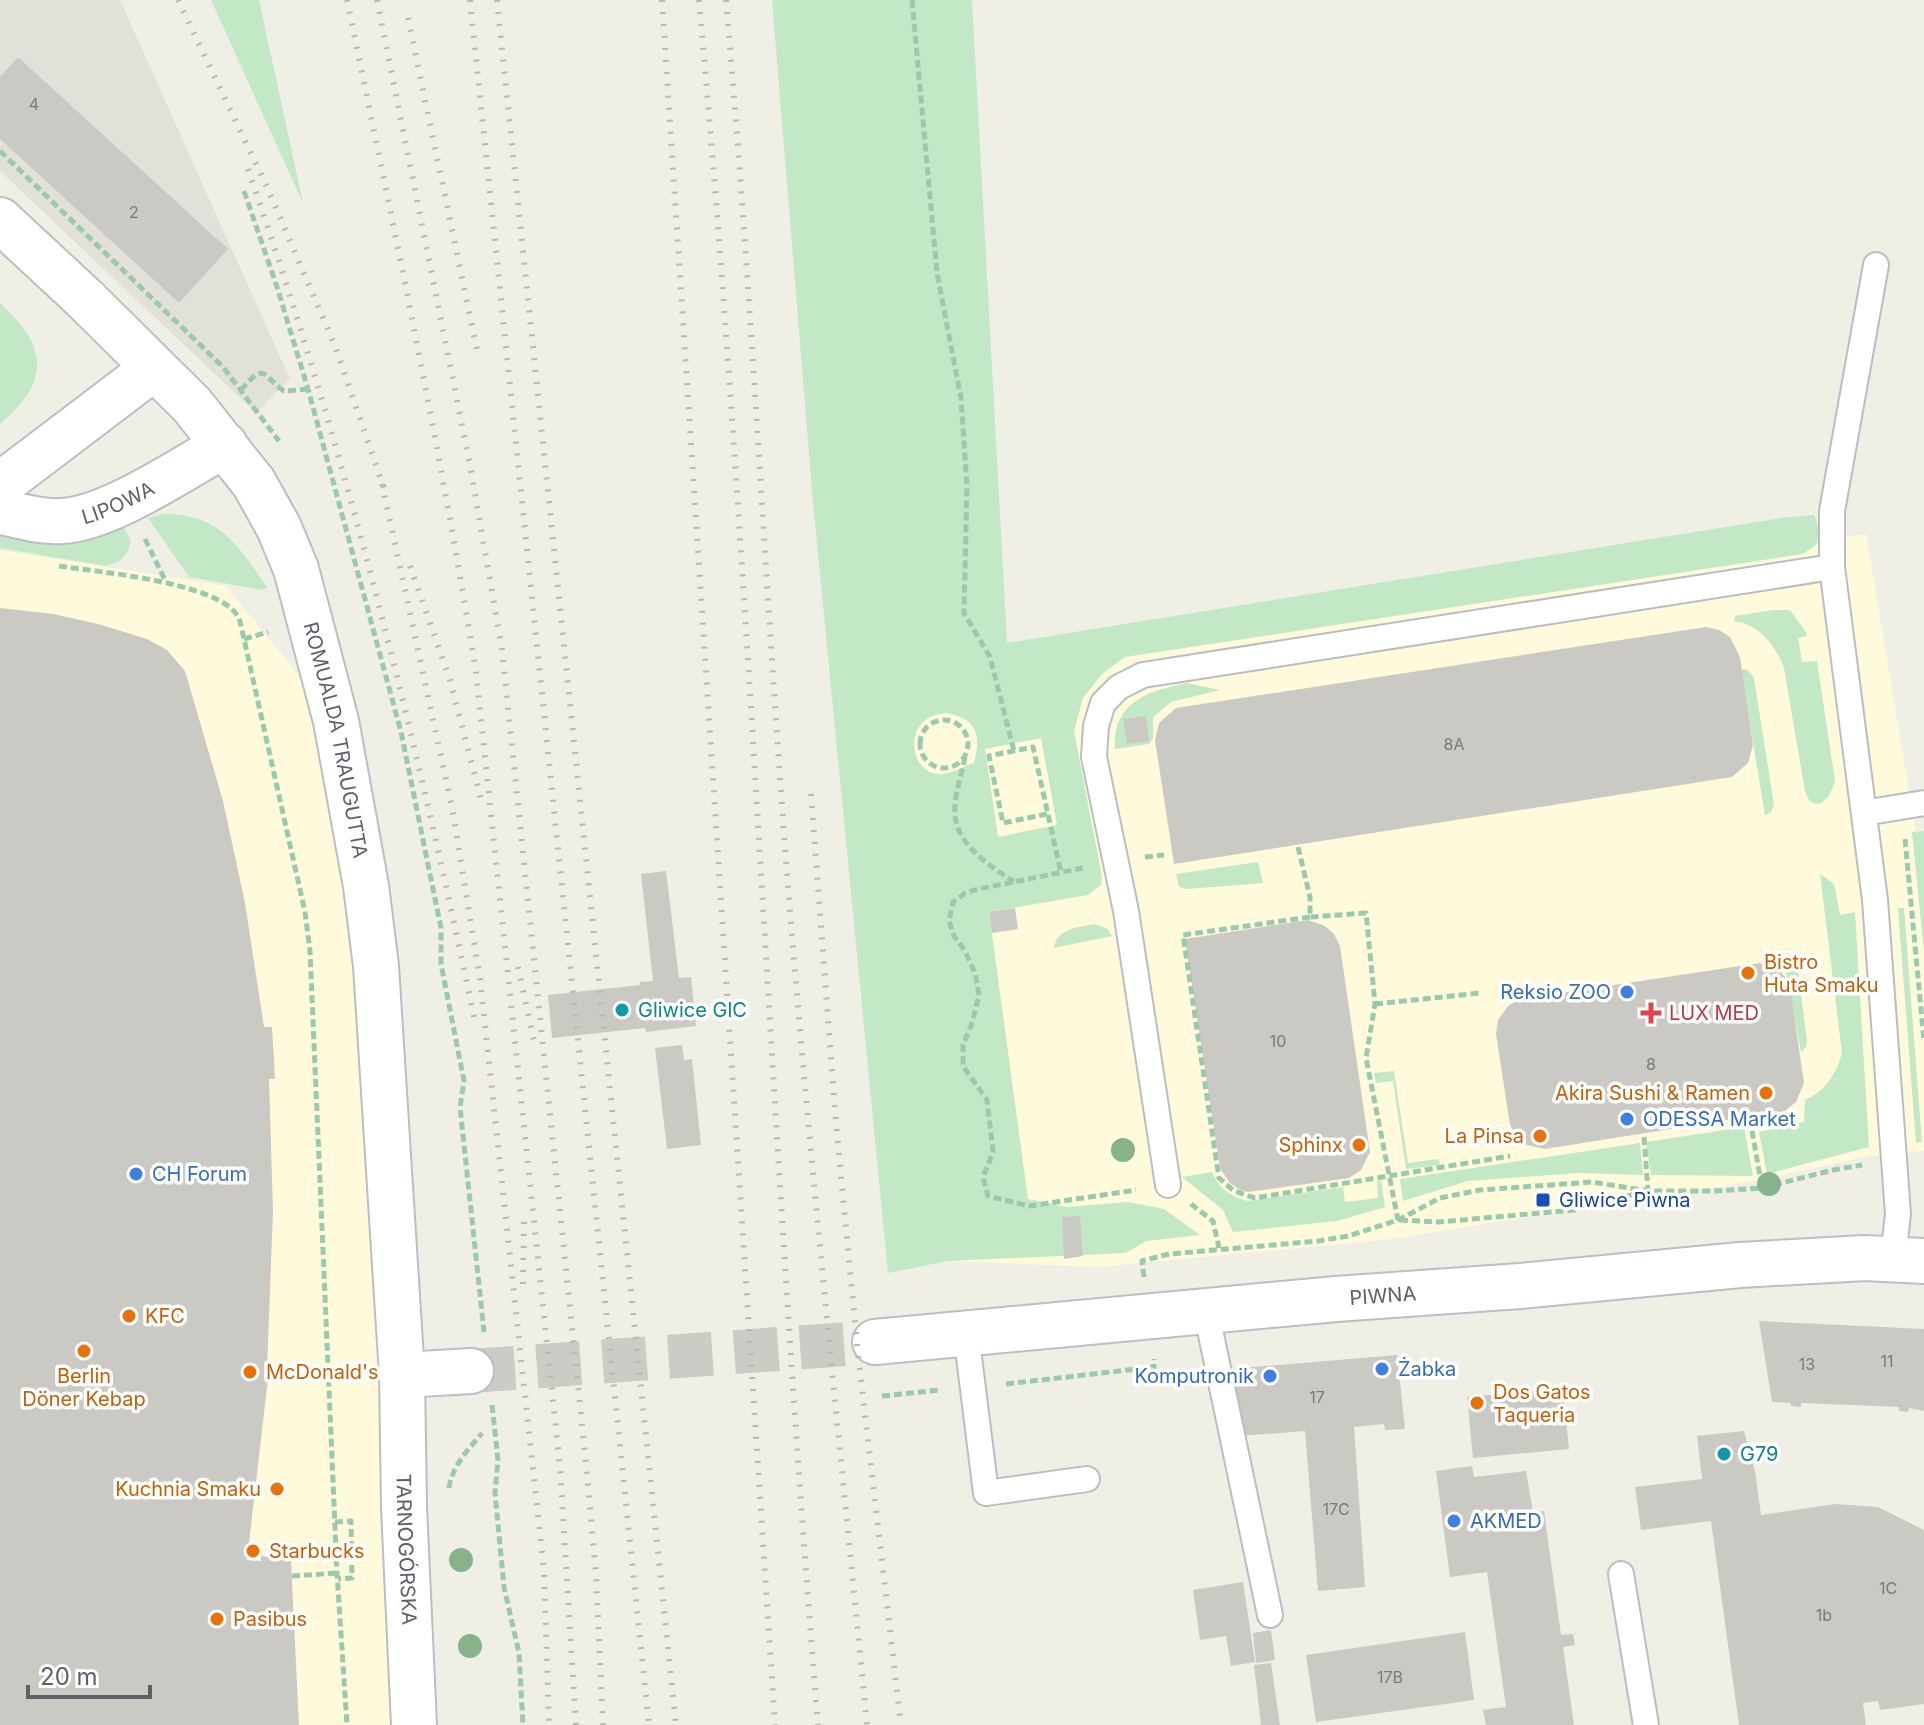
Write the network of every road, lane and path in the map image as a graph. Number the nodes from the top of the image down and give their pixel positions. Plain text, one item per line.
1 (912, 0) edge
2 (0, 151) edge
3 (0, 220) edge
4 (100, 246) dead end
5 (1876, 265) dead end
6 (154, 368) junction
7 (308, 389) dead end
8 (241, 390) dead end
9 (225, 445) junction
10 (0, 485) edge
11 (0, 512) edge
12 (142, 532) dead end
13 (45, 564) dead end
14 (1832, 567) junction
15 (166, 582) junction
16 (268, 632) dead end
17 (244, 639) junction
18 (1014, 751) junction
19 (965, 757) junction
20 (1912, 805) edge
21 (1864, 813) junction
22 (1047, 814) junction
23 (1298, 847) dead end
24 (1087, 868) dead end
25 (1061, 873) junction
26 (1015, 883) junction
27 (1310, 917) junction
28 (1480, 993) dead end
29 (1375, 1004) junction
30 (1924, 1041) edge
31 (1750, 1119) dead end
32 (1644, 1137) dead end
33 (1510, 1156) dead end
34 (1868, 1164) dead end
35 (1389, 1175) junction
36 (1168, 1185) junction
37 (1762, 1188) junction
38 (1648, 1191) junction
39 (1398, 1220) junction
40 (1219, 1248) junction
41 (1142, 1261) dead end
42 (1914, 1265) edge
43 (1206, 1311) junction
44 (966, 1333) junction
45 (875, 1342) tunnel mouth
46 (1154, 1367) dead end
47 (471, 1371) tunnel mouth
48 (402, 1375) junction
49 (973, 1387) junction
50 (882, 1396) dead end
51 (482, 1433) dead end
52 (1087, 1479) dead end
53 (449, 1490) dead end
54 (335, 1522) junction
55 (365, 1549) dead end
56 (352, 1550) junction
57 (1621, 1574) dead end
58 (292, 1576) dead end
59 (338, 1576) junction
60 (1270, 1615) dead end
61 (522, 1712) dead end
62 (347, 1725) edge
63 (414, 1725) edge
64 (523, 1725) edge
65 (1646, 1725) edge

1 - 18 path
2 - 4 path
3 - 6 main road, ROMUALDA TRAUGUTTA
5 - 14 lane
6 - 9 main road, ROMUALDA TRAUGUTTA
6 - 10 main road
7 - 8 path
9 - 11 main road, LIPOWA
9 - 48 main road, ROMUALDA TRAUGUTTA
12 - 15 path
13 - 15 path
14 - 21 lane
14 - 36 lane
15 - 17 path
16 - 17 path
17 - 54 path
18 - 22 path
18 - 22 path
19 - 19 path
19 - 26 path
20 - 21 lane
20 - 30 path
21 - 42 lane
22 - 25 path
23 - 27 path
24 - 25 path
25 - 26 path
26 - 36 path
27 - 29 path
27 - 35 path
28 - 29 path
29 - 35 path
31 - 37 path
32 - 38 path
33 - 35 path
34 - 37 path
35 - 39 path
36 - 40 path
37 - 38 path
38 - 39 path
38 - 39 path
39 - 40 path
40 - 41 path
42 - 43 main road, PIWNA
43 - 44 main road, PIWNA
43 - 60 lane
44 - 45 main road, PIWNA
44 - 49 lane
46 - 49 path
47 - 48 main road
48 - 63 main road, TARNOGÓRSKA
49 - 50 path
49 - 52 lane
51 - 53 path
54 - 56 path
54 - 59 path
55 - 56 path
56 - 59 path
57 - 65 lane
58 - 59 path
59 - 62 path
61 - 64 path

